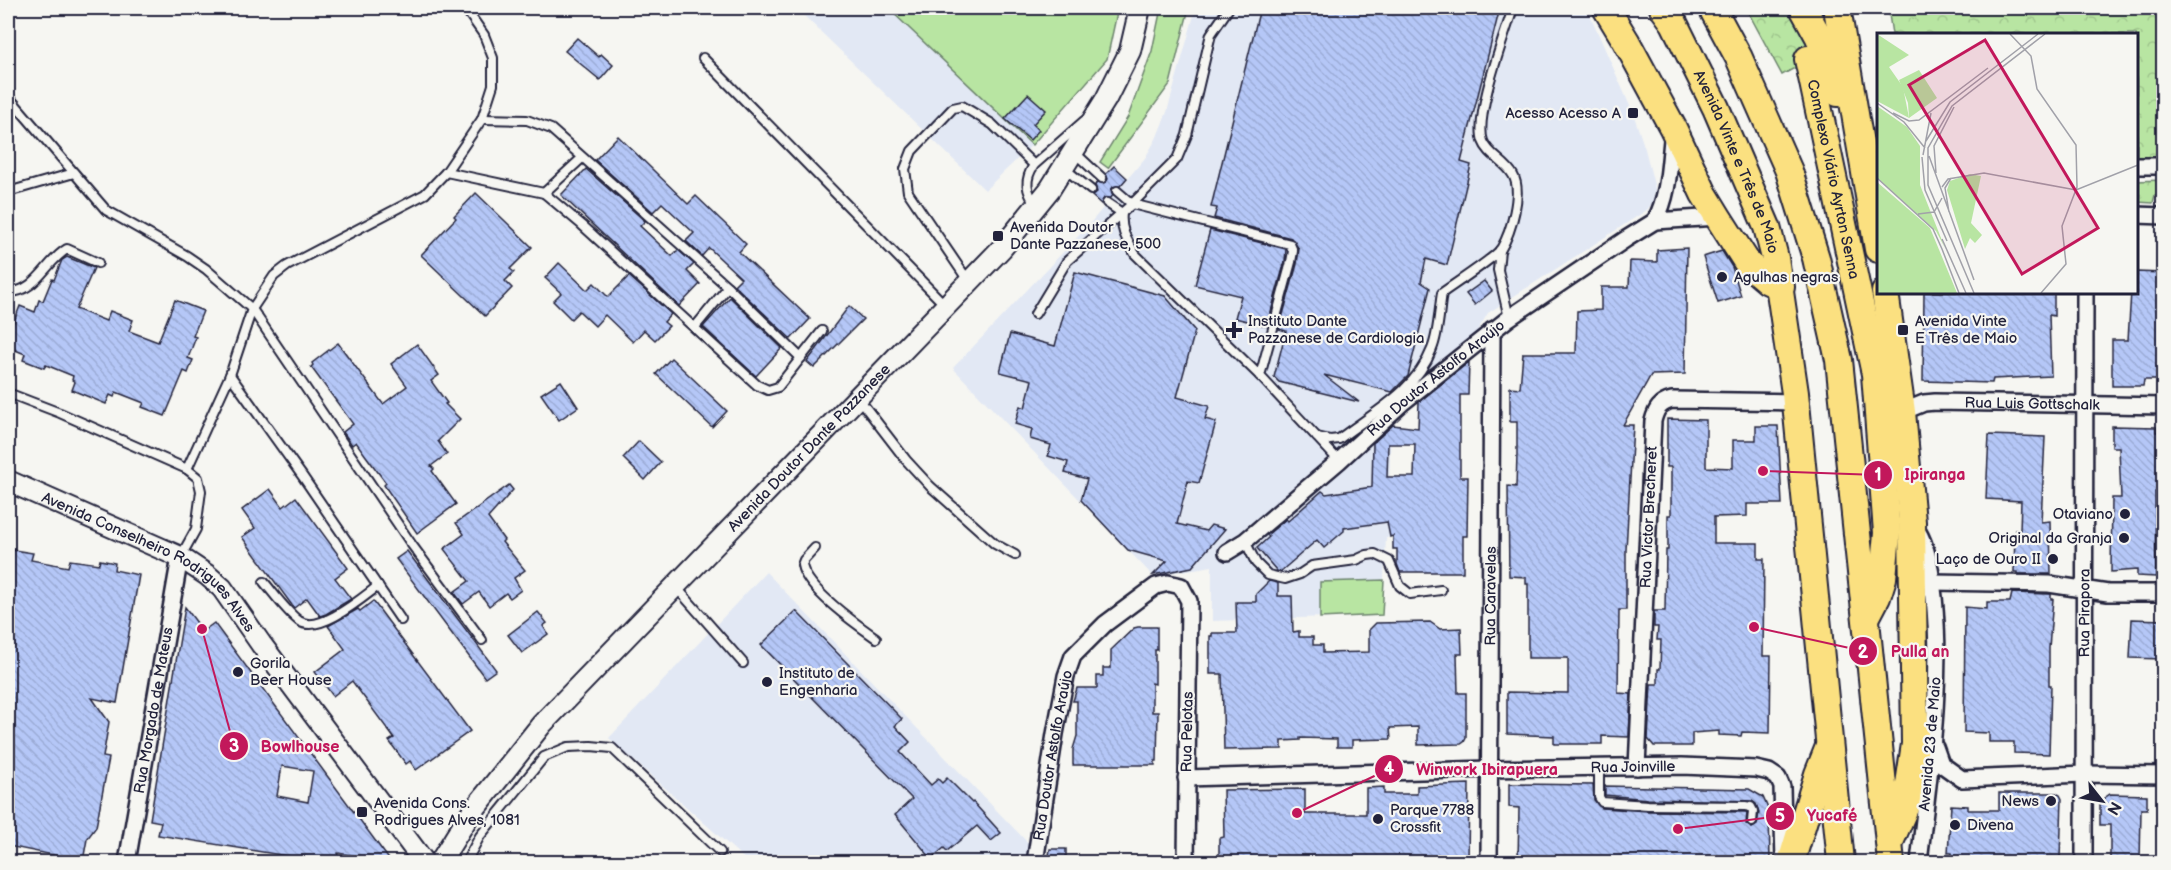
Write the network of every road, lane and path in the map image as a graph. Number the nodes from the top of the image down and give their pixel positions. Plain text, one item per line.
1 (465, 8) edge
2 (1140, 8) edge
3 (1229, 8) edge
4 (1513, 8) edge
5 (1606, 8) edge
6 (1663, 8) edge
7 (1712, 8) edge
8 (1803, 8) edge
9 (1837, 8) edge
10 (703, 58) dead end
11 (1808, 59) dead end
12 (8, 96) edge
13 (1106, 99) junction
14 (482, 119) junction
15 (1858, 126) junction
16 (1673, 128) junction
17 (582, 158) junction
18 (1068, 159) junction
19 (1034, 165) junction
20 (2138, 166) edge
21 (2163, 166) edge
22 (74, 172) junction
23 (446, 172) junction
24 (1102, 178) dead end
25 (1091, 190) dead end
26 (1117, 191) dead end
27 (8, 192) edge
28 (544, 193) junction
29 (1107, 203) dead end
30 (1132, 204) junction
31 (1037, 207) junction
32 (1122, 213) junction
33 (2138, 216) edge
34 (2163, 216) edge
35 (1718, 217) junction
36 (1655, 221) junction
37 (1877, 238) edge
38 (1500, 250) junction
39 (98, 263) dead end
40 (969, 282) junction
41 (728, 287) junction
42 (1781, 287) junction
43 (8, 292) edge
44 (1885, 294) edge
45 (2085, 294) edge
46 (946, 306) junction
47 (252, 309) junction
48 (1035, 314) dead end
49 (1509, 318) junction
50 (695, 327) junction
51 (1492, 330) junction
52 (822, 331) dead end
53 (801, 358) junction
54 (230, 375) junction
55 (1260, 376) junction
56 (8, 393) edge
57 (858, 398) junction
58 (1796, 402) junction
59 (2084, 405) junction
60 (2163, 406) edge
61 (1902, 412) junction
62 (1317, 437) junction
63 (1339, 460) junction
64 (187, 469) junction
65 (8, 481) edge
66 (1912, 522) junction
67 (1245, 541) junction
68 (815, 548) dead end
69 (1227, 552) dead end
70 (1015, 555) dead end
71 (180, 557) junction
72 (264, 582) dead end
73 (1932, 582) junction
74 (378, 586) junction
75 (675, 586) junction
76 (2084, 589) junction
77 (1441, 590) dead end
78 (2163, 593) edge
79 (1189, 601) joint
80 (1866, 618) junction
81 (401, 620) dead end
82 (876, 638) dead end
83 (482, 640) dead end
84 (743, 663) dead end
85 (1933, 740) junction
86 (1830, 743) junction
87 (1637, 766) junction
88 (1599, 767) junction
89 (1489, 769) junction
90 (2084, 774) junction
91 (2163, 775) edge
92 (1186, 778) junction
93 (1752, 822) dead end
94 (720, 852) dead end
95 (1890, 854) edge
96 (127, 862) edge
97 (424, 862) edge
98 (440, 862) edge
99 (466, 862) edge
100 (1035, 862) edge
101 (1186, 862) edge
102 (1489, 862) edge
103 (1784, 862) edge
104 (1791, 862) edge
105 (1841, 862) edge
106 (1919, 862) edge
107 (2084, 862) edge

1 - 14 lane
2 - 13 street, Avenida Doutor Dante Pazzanese
3 - 30 lane
4 - 38 lane
5 - 16 highway
6 - 42 highway, Avenida Vinte e Três de Maio
7 - 80 highway
8 - 15 highway
9 - 15 highway
10 - 46 lane
11 - 80 highway, Complexo Viário Ayrton Senna
12 - 22 lane
13 - 18 street, Avenida Doutor Dante Pazzanese
13 - 19 lane
14 - 17 lane
14 - 23 lane
15 - 37 highway
16 - 35 highway
16 - 36 street
17 - 28 lane
17 - 41 lane
18 - 24 lane
18 - 25 lane
18 - 31 street, Avenida Doutor Dante Pazzanese
19 - 31 lane
19 - 40 lane
20 - 21 street
22 - 27 lane
22 - 47 lane
23 - 28 lane
23 - 47 lane
26 - 30 lane
28 - 50 lane
29 - 32 lane
30 - 32 lane
30 - 55 lane
31 - 40 street, Avenida Doutor Dante Pazzanese
32 - 48 lane
32 - 55 lane
33 - 34 street
35 - 36 street, Rua Doutor Astolfo Araújo
35 - 42 highway
36 - 49 street, Rua Doutor Astolfo Araújo
38 - 49 lane
38 - 62 lane
39 - 43 lane
40 - 46 street, Avenida Doutor Dante Pazzanese
41 - 50 lane
41 - 53 lane
42 - 58 highway, Avenida Vinte e Três de Maio
44 - 61 highway
45 - 59 street, Rua Pirapora
46 - 57 street, Avenida Doutor Dante Pazzanese
47 - 54 lane
47 - 83 lane
49 - 51 street, Rua Doutor Astolfo Araújo
50 - 53 lane
51 - 63 street, Rua Doutor Astolfo Araújo
51 - 89 street, Rua Caravelas
52 - 53 lane
54 - 64 lane
54 - 74 lane
55 - 62 lane
56 - 64 lane
57 - 70 lane
57 - 75 street, Avenida Doutor Dante Pazzanese
58 - 86 highway, Avenida Vinte e Três de Maio
58 - 87 street, Rua Victor Brecheret
59 - 60 street, Rua Luis Gottschalk
59 - 61 street, Rua Luis Gottschalk
59 - 76 street, Rua Pirapora
61 - 66 highway
62 - 63 lane
63 - 67 street, Rua Doutor Astolfo Araújo
64 - 71 lane
65 - 71 street, Avenida Conselheiro Rodrigues Alves
66 - 73 street, Avenida 23 de Maio
66 - 95 highway
67 - 69 street, Rua Doutor Astolfo Araújo
67 - 77 lane
68 - 82 lane
71 - 96 street, Rua Morgado de Mateus
71 - 97 street, Avenida Conselheiro Rodrigues Alves
72 - 74 lane
73 - 76 street
73 - 85 street, Avenida 23 de Maio
74 - 81 lane
75 - 84 lane
75 - 98 street, Avenida Doutor Dante Pazzanese
76 - 78 street
76 - 90 street, Rua Pirapora
79 - 92 street, Rua Pelotas
79 - 100 street, Rua Doutor Astolfo Araújo
80 - 95 highway
85 - 90 street
85 - 106 street, Avenida 23 de Maio
86 - 104 highway
86 - 105 highway, Avenida Vinte e Três de Maio
87 - 88 street, Rua Joinville
87 - 103 street, Rua Joinville
88 - 89 street, Rua Joinville
88 - 93 lane
89 - 92 street, Rua Joinville
89 - 102 street, Rua Caravelas
90 - 91 street
90 - 107 street, Rua Pirapora
92 - 101 street, Rua Pelotas
94 - 99 lane

